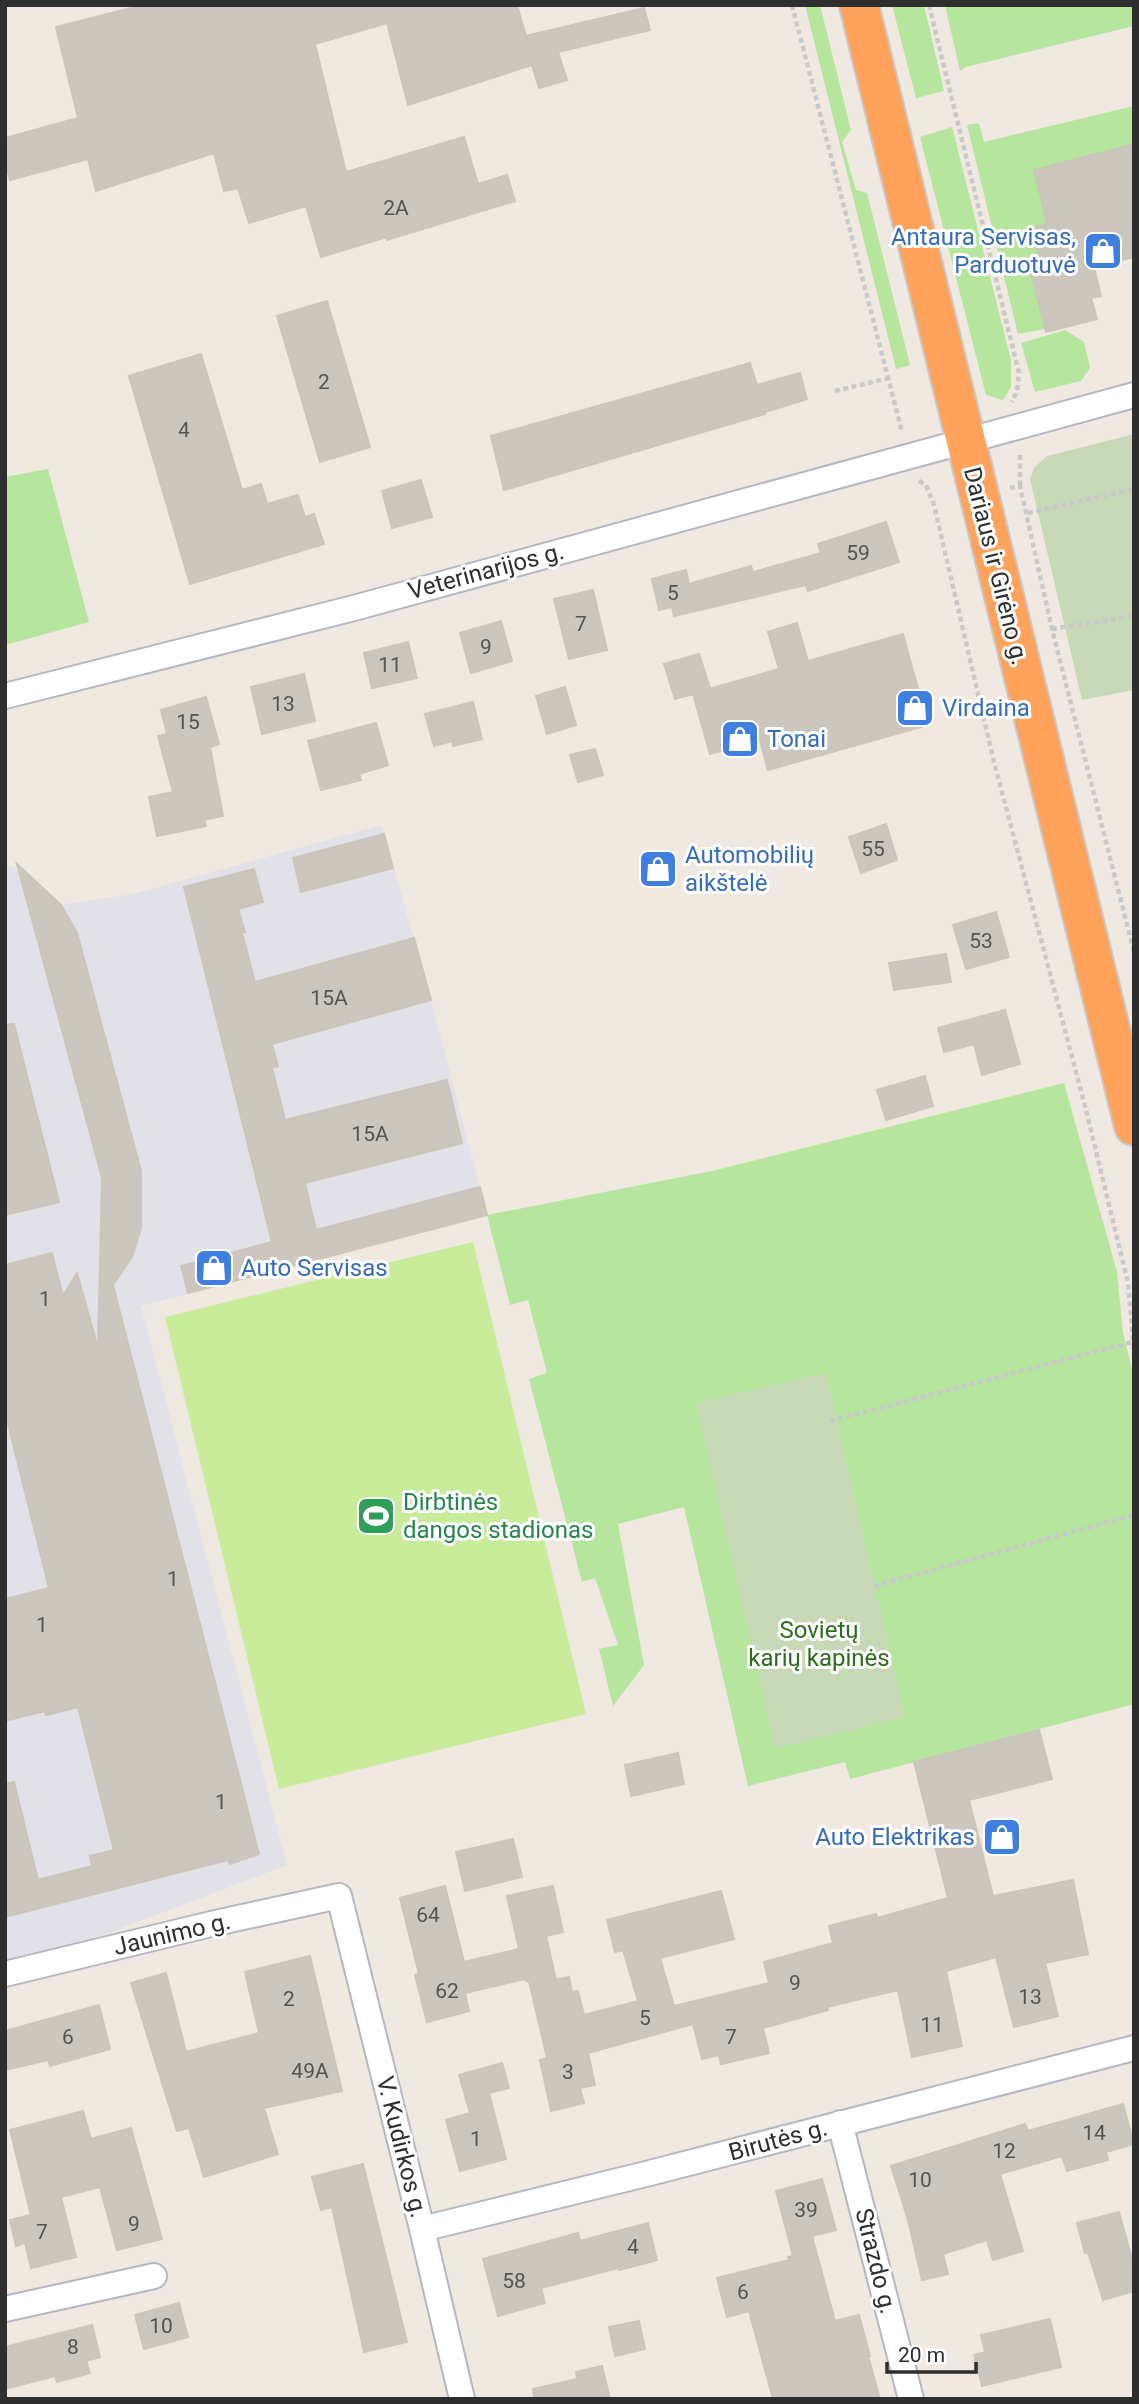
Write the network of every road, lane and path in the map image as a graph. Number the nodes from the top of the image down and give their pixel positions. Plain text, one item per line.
1 (792, 5) edge
2 (859, 5) edge
3 (929, 5) edge
4 (889, 378) junction
5 (835, 391) dead end
6 (1134, 395) edge
7 (1013, 427) junction
8 (965, 440) junction
9 (908, 456) junction
10 (1020, 486) dead end
11 (1134, 489) edge
12 (1028, 513) dead end
13 (1134, 616) edge
14 (1052, 629) dead end
15 (5, 696) edge
16 (1122, 1027) edge
17 (1134, 1126) edge
18 (1132, 1342) junction
19 (1134, 1350) edge
20 (830, 1421) dead end
21 (1134, 1515) edge
22 (874, 1586) dead end
23 (339, 1896) joint
24 (5, 1973) edge
25 (1134, 2048) edge
26 (840, 2123) junction
27 (422, 2229) junction
28 (153, 2276) dead end
29 (5, 2309) edge
30 (462, 2399) edge
31 (911, 2399) edge

1 - 4 path
2 - 8 highway, Dariaus ir Girėno g.
3 - 7 path
4 - 5 path
4 - 9 path
6 - 7 street, Veterinarijos g.
7 - 8 street, Veterinarijos g.
7 - 10 path
8 - 9 street, Veterinarijos g.
8 - 16 highway, Dariaus ir Girėno g.
9 - 15 street, Veterinarijos g.
9 - 18 path
11 - 12 path
13 - 14 path
16 - 17 highway, Dariaus ir Girėno g.
18 - 19 path
18 - 20 path
21 - 22 path
23 - 24 street, Jaunimo g.
23 - 27 street, V. Kudirkos g.
25 - 26 street, Birutės g.
26 - 27 street, Birutės g.
26 - 31 street, Strazdo g.
27 - 30 street, V. Kudirkos g.
28 - 29 street

